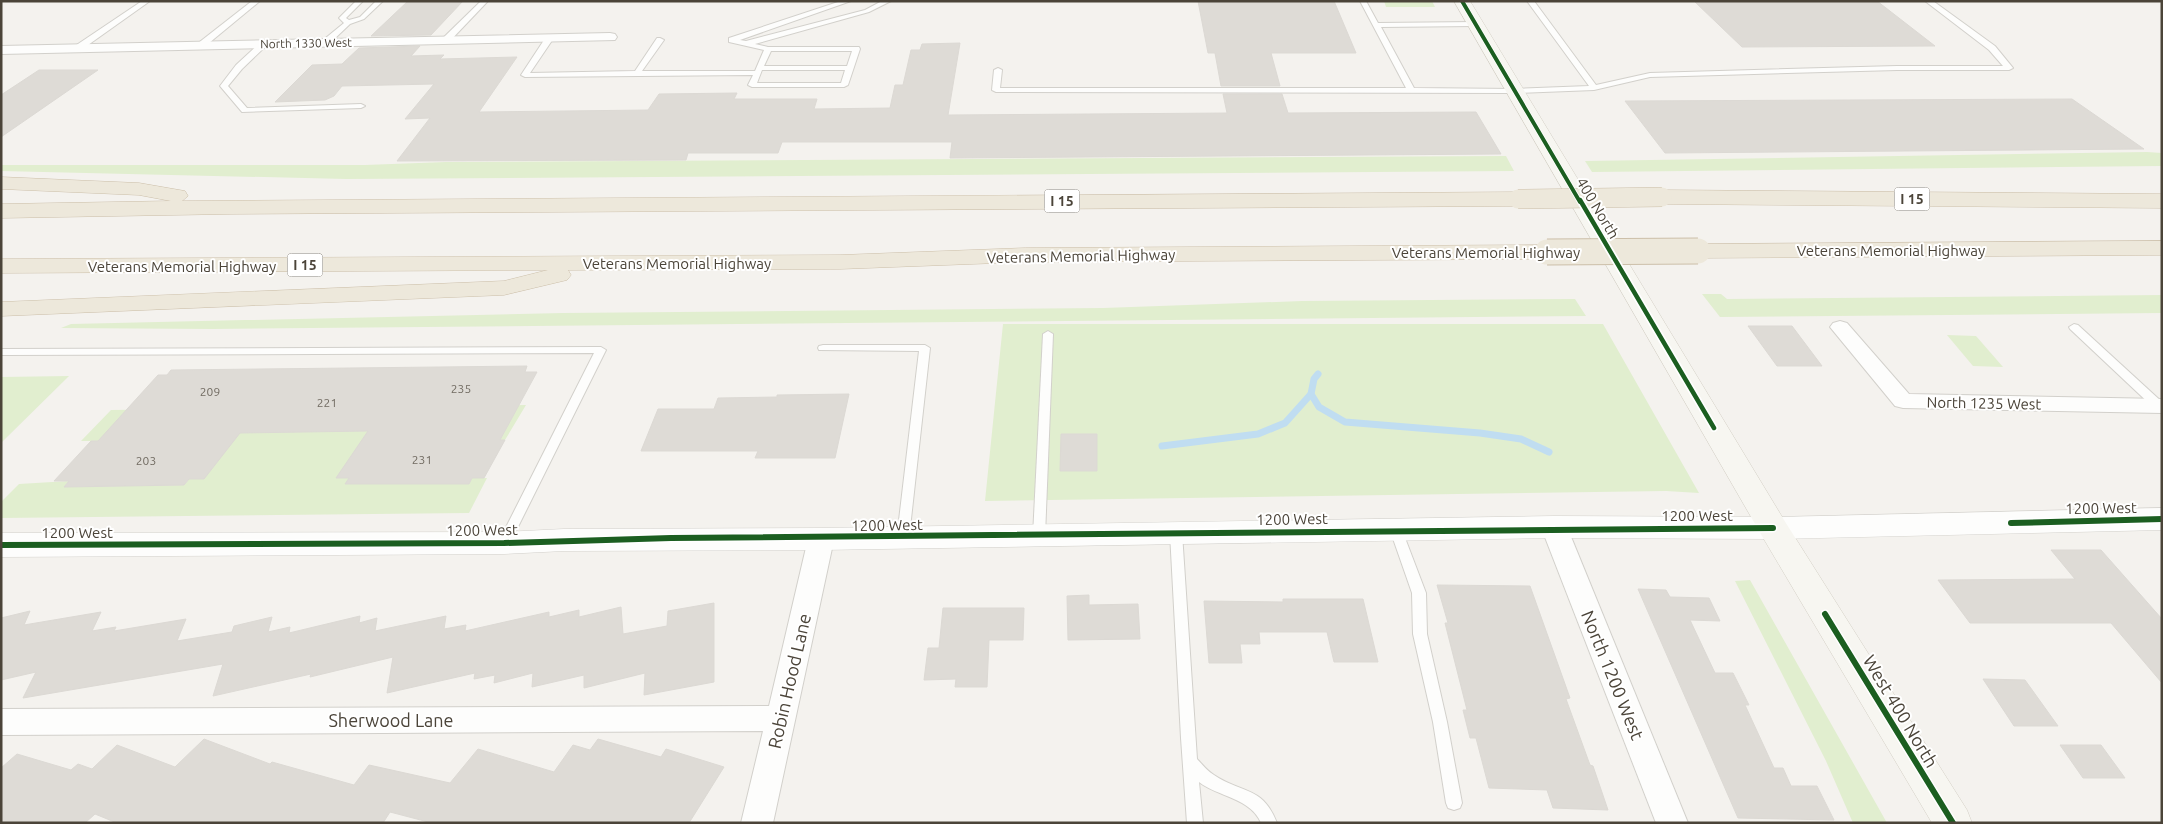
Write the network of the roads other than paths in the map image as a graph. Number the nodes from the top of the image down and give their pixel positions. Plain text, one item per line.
1 (147, 1) edge
2 (257, 1) edge
3 (360, 1) edge
4 (380, 1) edge
5 (485, 1) edge
6 (848, 1) edge
7 (888, 1) edge
8 (1363, 1) edge
9 (1462, 1) edge
10 (1530, 1) edge
11 (1928, 1) edge
12 (348, 23) junction
13 (1376, 24) junction
14 (1475, 24) junction
15 (610, 37) dead end
16 (550, 39) junction
17 (660, 40) dead end
18 (446, 41) junction
19 (325, 43) junction
20 (264, 44) junction
21 (747, 44) junction
22 (200, 46) junction
23 (78, 48) junction
24 (1, 50) edge
25 (768, 50) junction
26 (850, 68) junction
27 (759, 70) junction
28 (998, 70) dead end
29 (637, 73) junction
30 (1594, 88) junction
31 (1411, 90) junction
32 (1514, 91) junction
33 (361, 106) dead end
34 (1, 183) edge
35 (2162, 200) edge
36 (230, 207) junction
37 (1, 211) edge
38 (2162, 248) edge
39 (610, 264) junction
40 (1, 266) edge
41 (1, 310) edge
42 (1840, 327) dead end
43 (2074, 327) dead end
44 (1048, 334) dead end
45 (823, 348) dead end
46 (1, 352) edge
47 (2160, 406) edge
48 (2162, 519) edge
49 (1554, 528) junction
50 (1773, 528) junction
51 (1396, 530) junction
52 (1176, 533) junction
53 (1039, 536) junction
54 (903, 538) junction
55 (821, 539) junction
56 (504, 543) junction
57 (1, 545) edge
58 (781, 718) junction
59 (1, 722) edge
60 (1190, 761) junction
61 (1454, 803) dead end
62 (757, 823) edge
63 (1195, 823) edge
64 (1269, 823) edge
65 (1672, 823) edge
66 (1953, 823) edge

1 - 23 lane
2 - 22 lane
3 - 12 lane
4 - 12 lane
5 - 18 lane
6 - 21 lane
7 - 21 lane
8 - 13 lane
9 - 14 main road, 400 North
10 - 30 lane
11 - 30 lane
12 - 19 lane
13 - 14 lane
13 - 31 lane
14 - 32 main road, 400 North
15 - 16 street, North 1330 West
16 - 18 street, North 1330 West
16 - 29 lane
17 - 29 lane
18 - 19 street, North 1330 West
19 - 20 street, North 1330 West
20 - 22 street, North 1330 West
20 - 33 lane
21 - 25 lane
22 - 23 street, North 1330 West
23 - 24 street, North 1330 West
25 - 26 lane
25 - 27 lane
26 - 27 lane
26 - 27 lane
27 - 29 lane
28 - 31 lane
30 - 32 lane
31 - 32 lane
32 - 50 main road, 400 North
34 - 36 highway
35 - 36 highway, I 15, bridge
36 - 37 highway, I 15
38 - 39 highway, Veterans Memorial Highway / I 15, bridge
39 - 40 highway, Veterans Memorial Highway / I 15
39 - 41 highway
42 - 47 street, North 1235 West
43 - 47 lane
44 - 53 lane
45 - 54 lane
46 - 56 lane
48 - 50 street, 1200 West
49 - 50 street, 1200 West
49 - 51 street, 1200 West
49 - 65 street, North 1200 West
50 - 66 main road, West 400 North
51 - 52 street, 1200 West
51 - 61 lane
52 - 53 street, 1200 West
52 - 60 lane
53 - 54 street, 1200 West
54 - 55 street, 1200 West
55 - 56 street, 1200 West
55 - 58 street, Robin Hood Lane
56 - 57 street, 1200 West
58 - 59 street, Sherwood Lane
58 - 62 street, Robin Hood Lane
60 - 63 lane
60 - 64 lane

